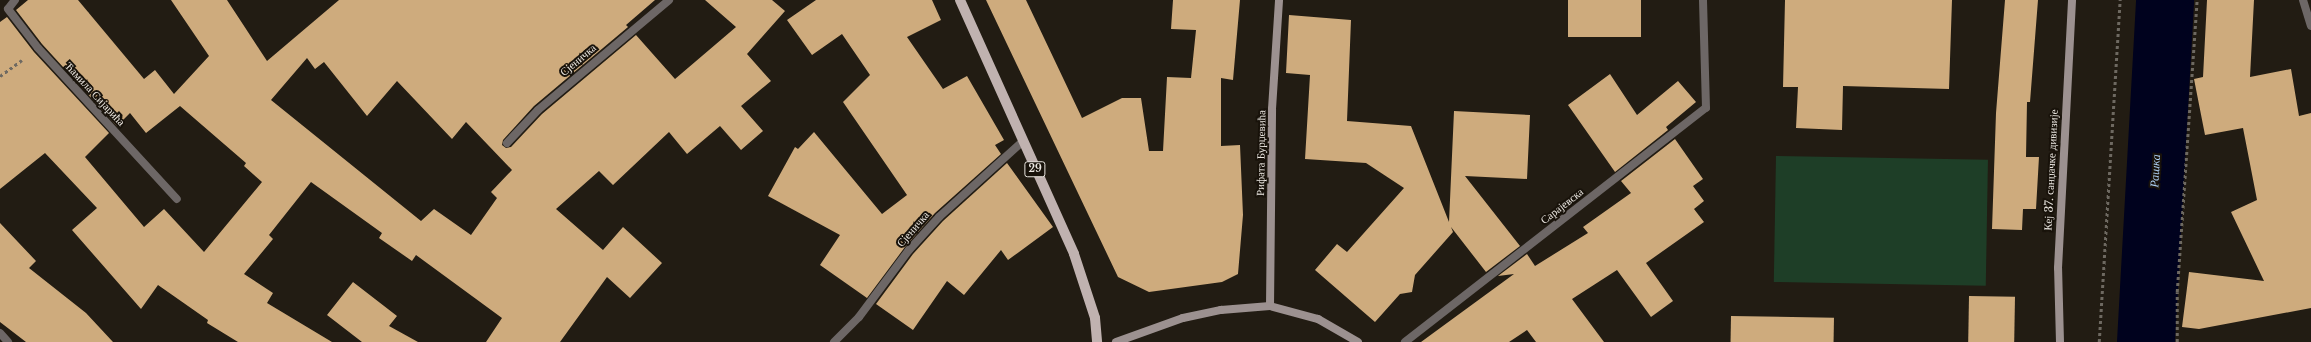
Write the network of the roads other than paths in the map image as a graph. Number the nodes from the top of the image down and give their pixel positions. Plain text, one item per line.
1 (15, 0) edge
2 (669, 0) edge
3 (960, 0) edge
4 (1278, 0) edge
5 (1703, 0) edge
6 (2072, 0) edge
7 (2303, 0) edge
8 (2311, 26) edge
9 (507, 142) dead end
10 (1022, 142) junction
11 (177, 199) dead end
12 (1270, 306) junction
13 (0, 333) edge
14 (8, 342) edge
15 (834, 342) edge
16 (1097, 342) edge
17 (1116, 342) edge
18 (1358, 342) edge
19 (1405, 342) edge
20 (2060, 342) edge

1 - 11 street, Ћамила Сијарића
2 - 9 street, Сјеничка
3 - 10 main road, 29
4 - 12 street, Рифата Бурџевића
5 - 19 street, Сарајевска
6 - 20 street, Кеј 37. санџачке дивизије
7 - 8 street
10 - 15 street, Сјеничка
10 - 16 main road, 29
12 - 17 street
12 - 18 street
13 - 14 street

